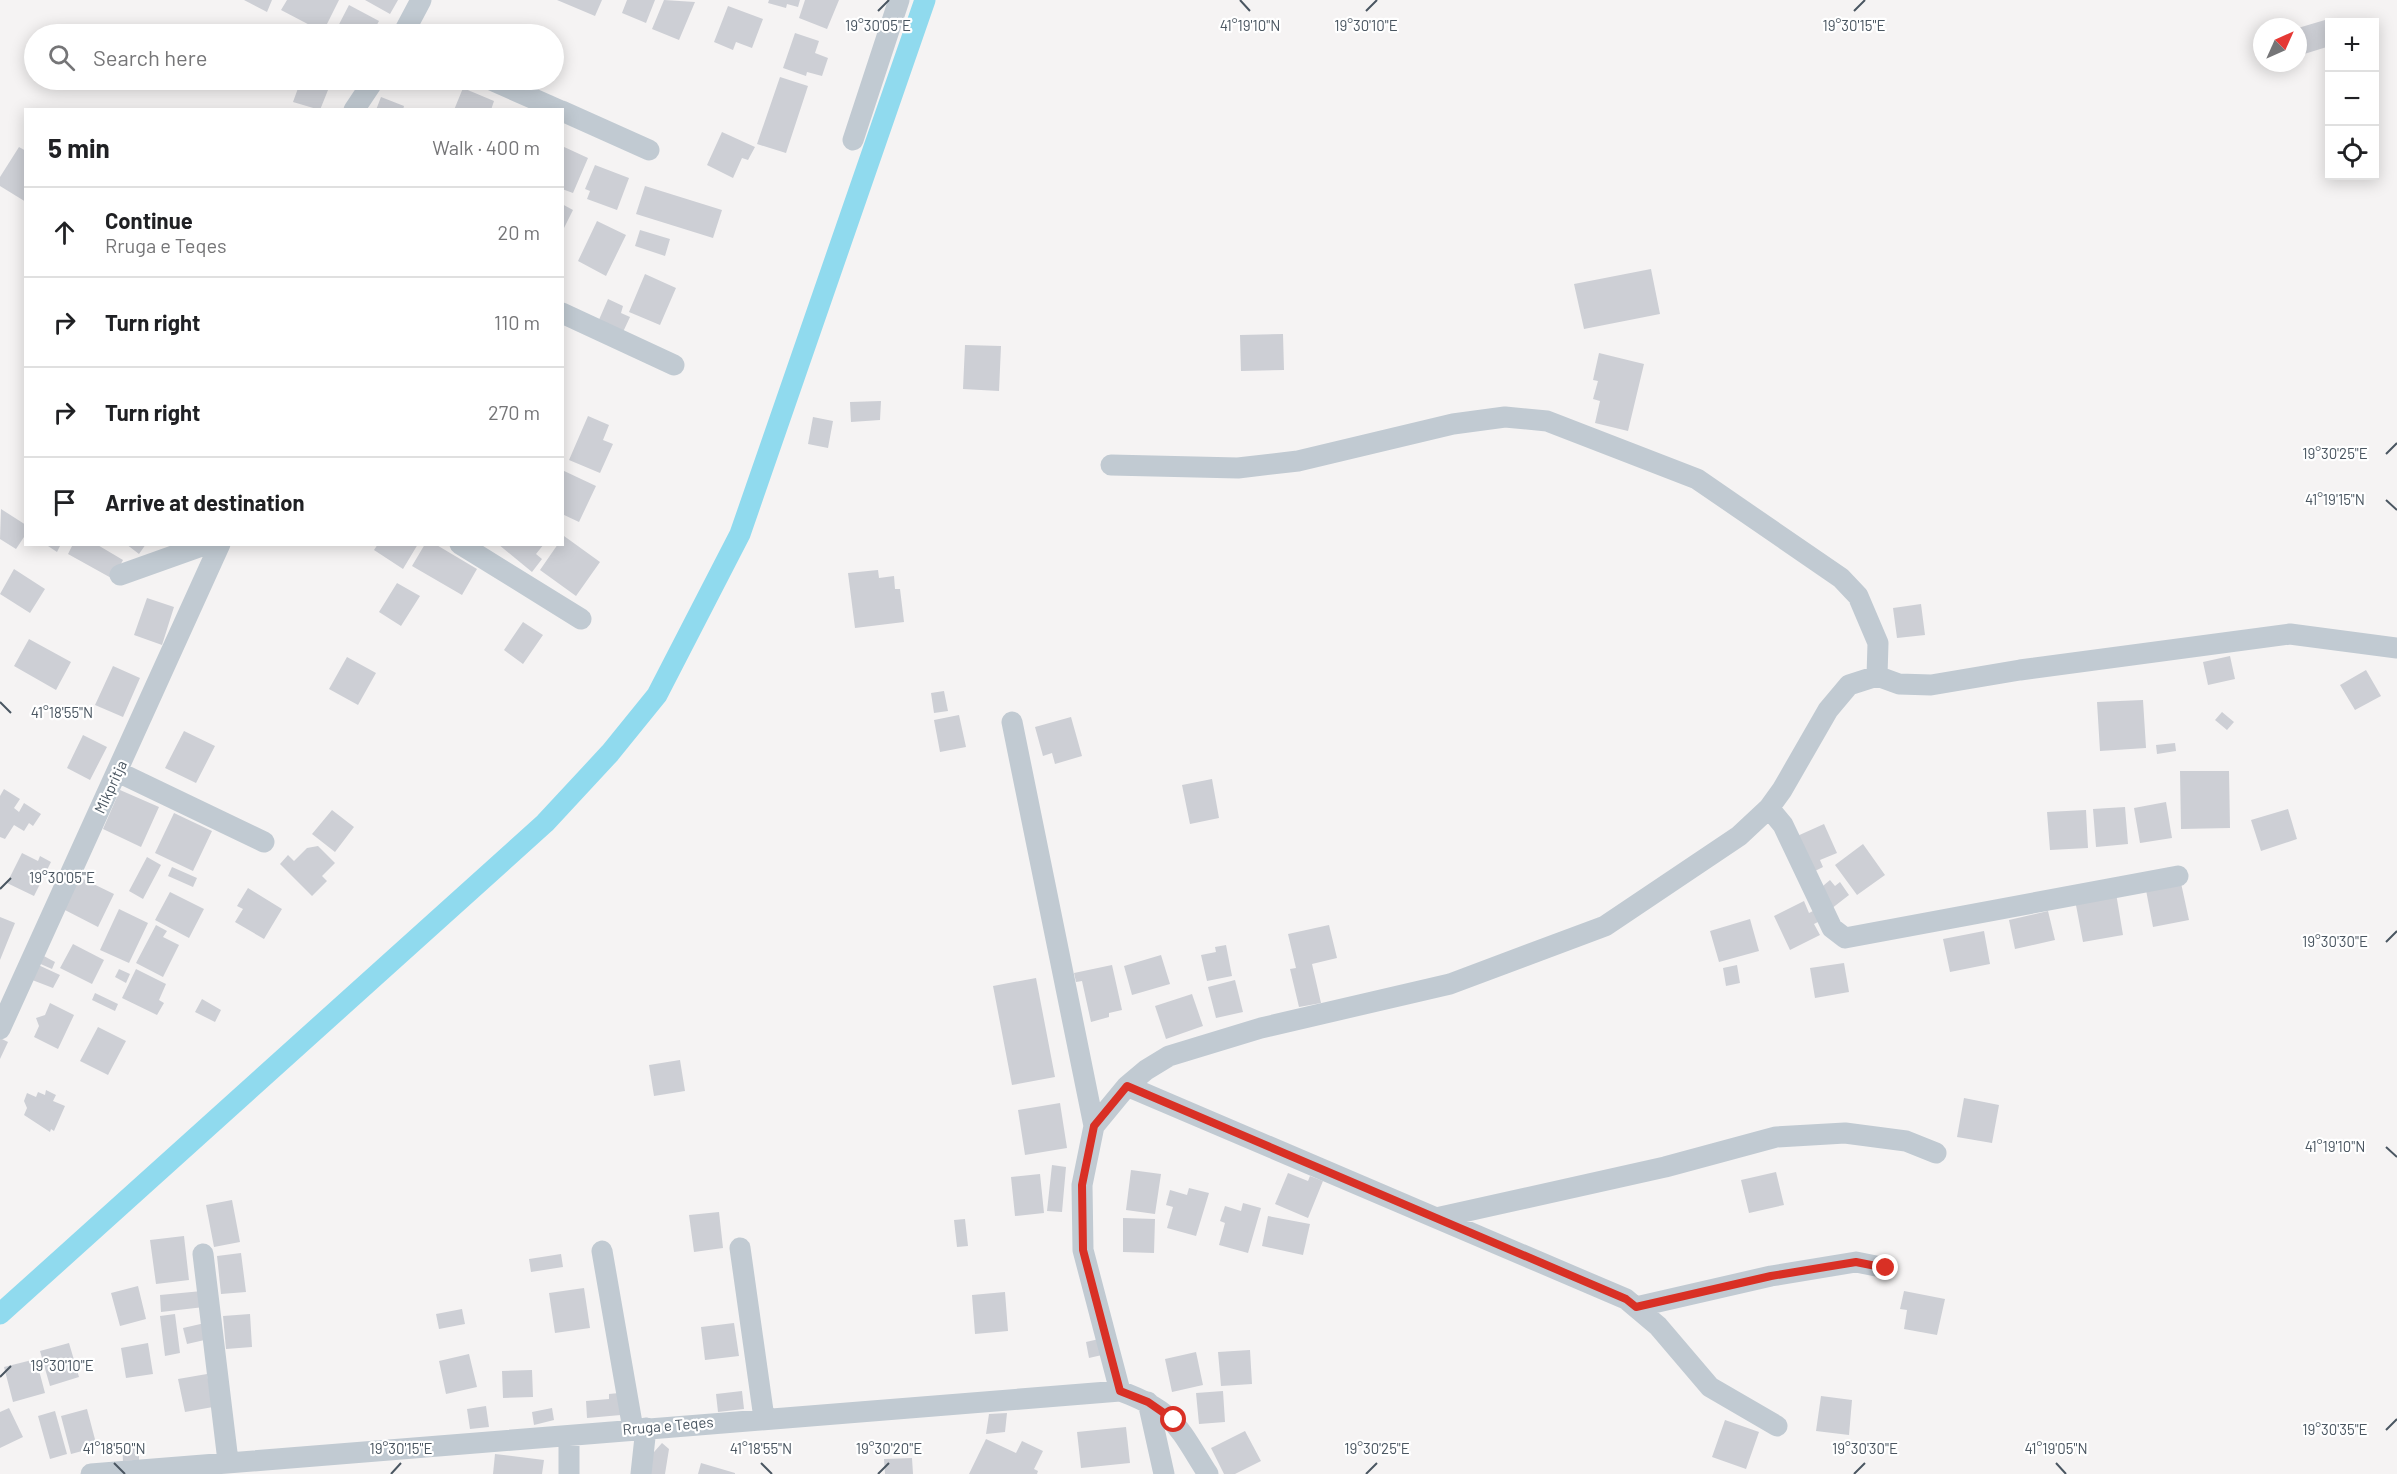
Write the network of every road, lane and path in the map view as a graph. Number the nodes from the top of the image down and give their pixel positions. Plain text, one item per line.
1 (421, 0) edge
2 (899, 0) edge
3 (408, 24) edge
4 (367, 90) edge
5 (514, 90) edge
6 (355, 108) edge
7 (556, 108) edge
8 (564, 111) edge
9 (853, 140) dead end
10 (649, 150) dead end
11 (564, 315) edge
12 (674, 365) dead end
13 (1111, 465) dead end
14 (201, 546) edge
15 (219, 546) edge
16 (463, 546) edge
17 (120, 575) dead end
18 (581, 619) dead end
19 (2397, 648) edge
20 (1877, 676) junction
21 (1012, 722) dead end
22 (118, 772) junction
23 (1769, 808) junction
24 (264, 842) dead end
25 (2178, 876) dead end
26 (0, 1029) edge
27 (1127, 1086) junction
28 (1094, 1126) junction
29 (1936, 1153) dead end
30 (1436, 1218) junction
31 (740, 1248) dead end
32 (602, 1251) dead end
33 (203, 1254) dead end
34 (1886, 1268) dead end
35 (1636, 1307) junction
36 (1120, 1391) junction
37 (1148, 1402) junction
38 (764, 1418) junction
39 (1777, 1426) dead end
40 (640, 1429) junction
41 (569, 1436) junction
42 (228, 1461) junction
43 (93, 1474) edge
44 (569, 1474) edge
45 (640, 1474) edge
46 (1164, 1474) edge
47 (1208, 1474) edge

1 - 3 street
2 - 9 street
4 - 6 street
5 - 7 street
8 - 10 street
11 - 12 street
13 - 20 street
14 - 17 street
15 - 22 street, Mikpritja
16 - 18 street
19 - 20 street
20 - 23 street
21 - 28 street
22 - 24 street
22 - 26 street, Mikpritja
23 - 25 street
23 - 27 street
27 - 28 street
27 - 30 street
28 - 36 street
29 - 30 street
30 - 35 street
31 - 38 street
32 - 40 street
33 - 42 street
34 - 35 street
35 - 39 street
36 - 37 street, Rruga e Teqes
36 - 38 street, Rruga e Teqes
37 - 46 street
37 - 47 street, Rruga e Teqes
38 - 40 street, Rruga e Teqes
40 - 41 street, Rruga e Teqes
40 - 45 street
41 - 42 street, Rruga e Teqes
41 - 44 street
42 - 43 street, Rruga e Teqes

